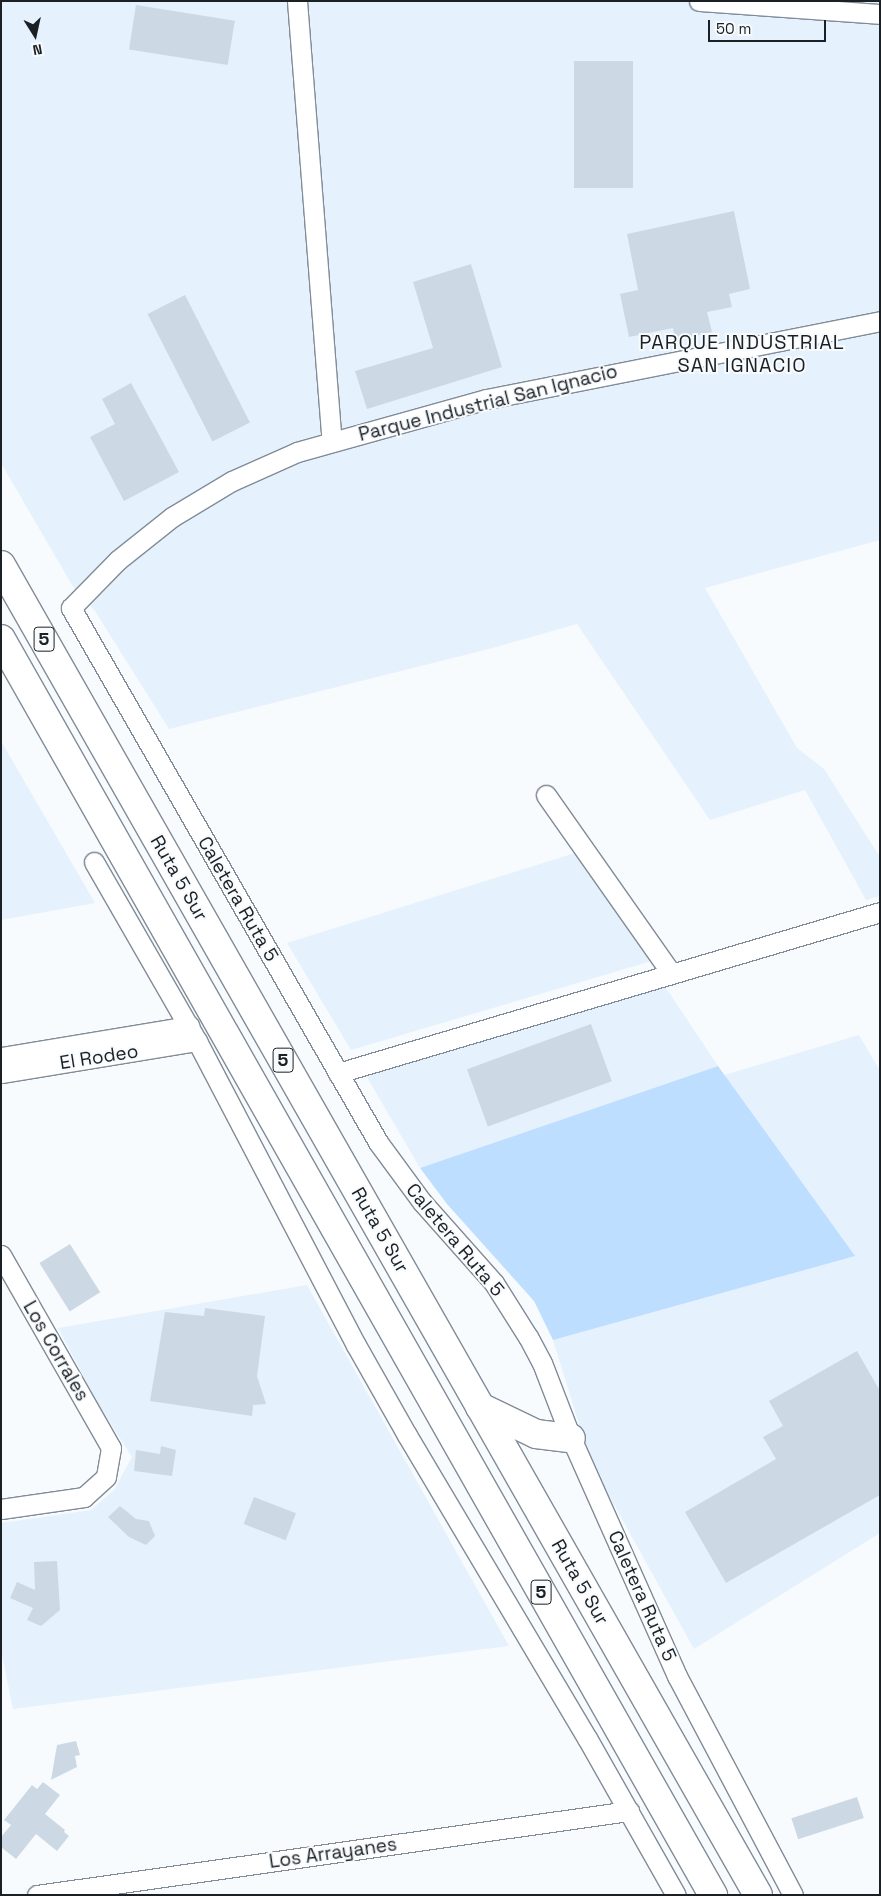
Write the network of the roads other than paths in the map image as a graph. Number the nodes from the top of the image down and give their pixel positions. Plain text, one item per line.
1 (297, 1) edge
2 (699, 1) edge
3 (880, 14) edge
4 (880, 321) edge
5 (332, 441) junction
6 (1, 565) edge
7 (71, 608) joint
8 (1, 639) edge
9 (546, 795) dead end
10 (94, 862) dead end
11 (880, 912) edge
12 (671, 973) junction
13 (193, 1033) junction
14 (1, 1057) edge
15 (338, 1073) junction
16 (1, 1074) edge
17 (1, 1255) edge
18 (480, 1407) junction
19 (571, 1438) junction
20 (1, 1509) edge
21 (629, 1811) junction
22 (37, 1895) edge
23 (676, 1895) edge
24 (713, 1895) edge
25 (758, 1895) edge
26 (793, 1895) edge

1 - 5 street, Parque Industrial San Ignacio
2 - 3 street
4 - 5 street, Parque Industrial San Ignacio
5 - 7 street, Parque Industrial San Ignacio
6 - 18 highway, Ruta 5 Sur / 5
7 - 15 street, Caletera Ruta 5
8 - 24 highway, Ruta 5 Sur / 5
9 - 12 street
10 - 13 street
11 - 12 street
12 - 15 street
13 - 14 street, El Rodeo
13 - 16 street, El Rodeo
13 - 21 street
15 - 19 street, Caletera Ruta 5
17 - 20 street, Los Corrales
18 - 19 highway
18 - 25 highway, Ruta 5 Sur / 5
19 - 26 street, Caletera Ruta 5
21 - 22 street, Los Arrayanes
21 - 23 street

